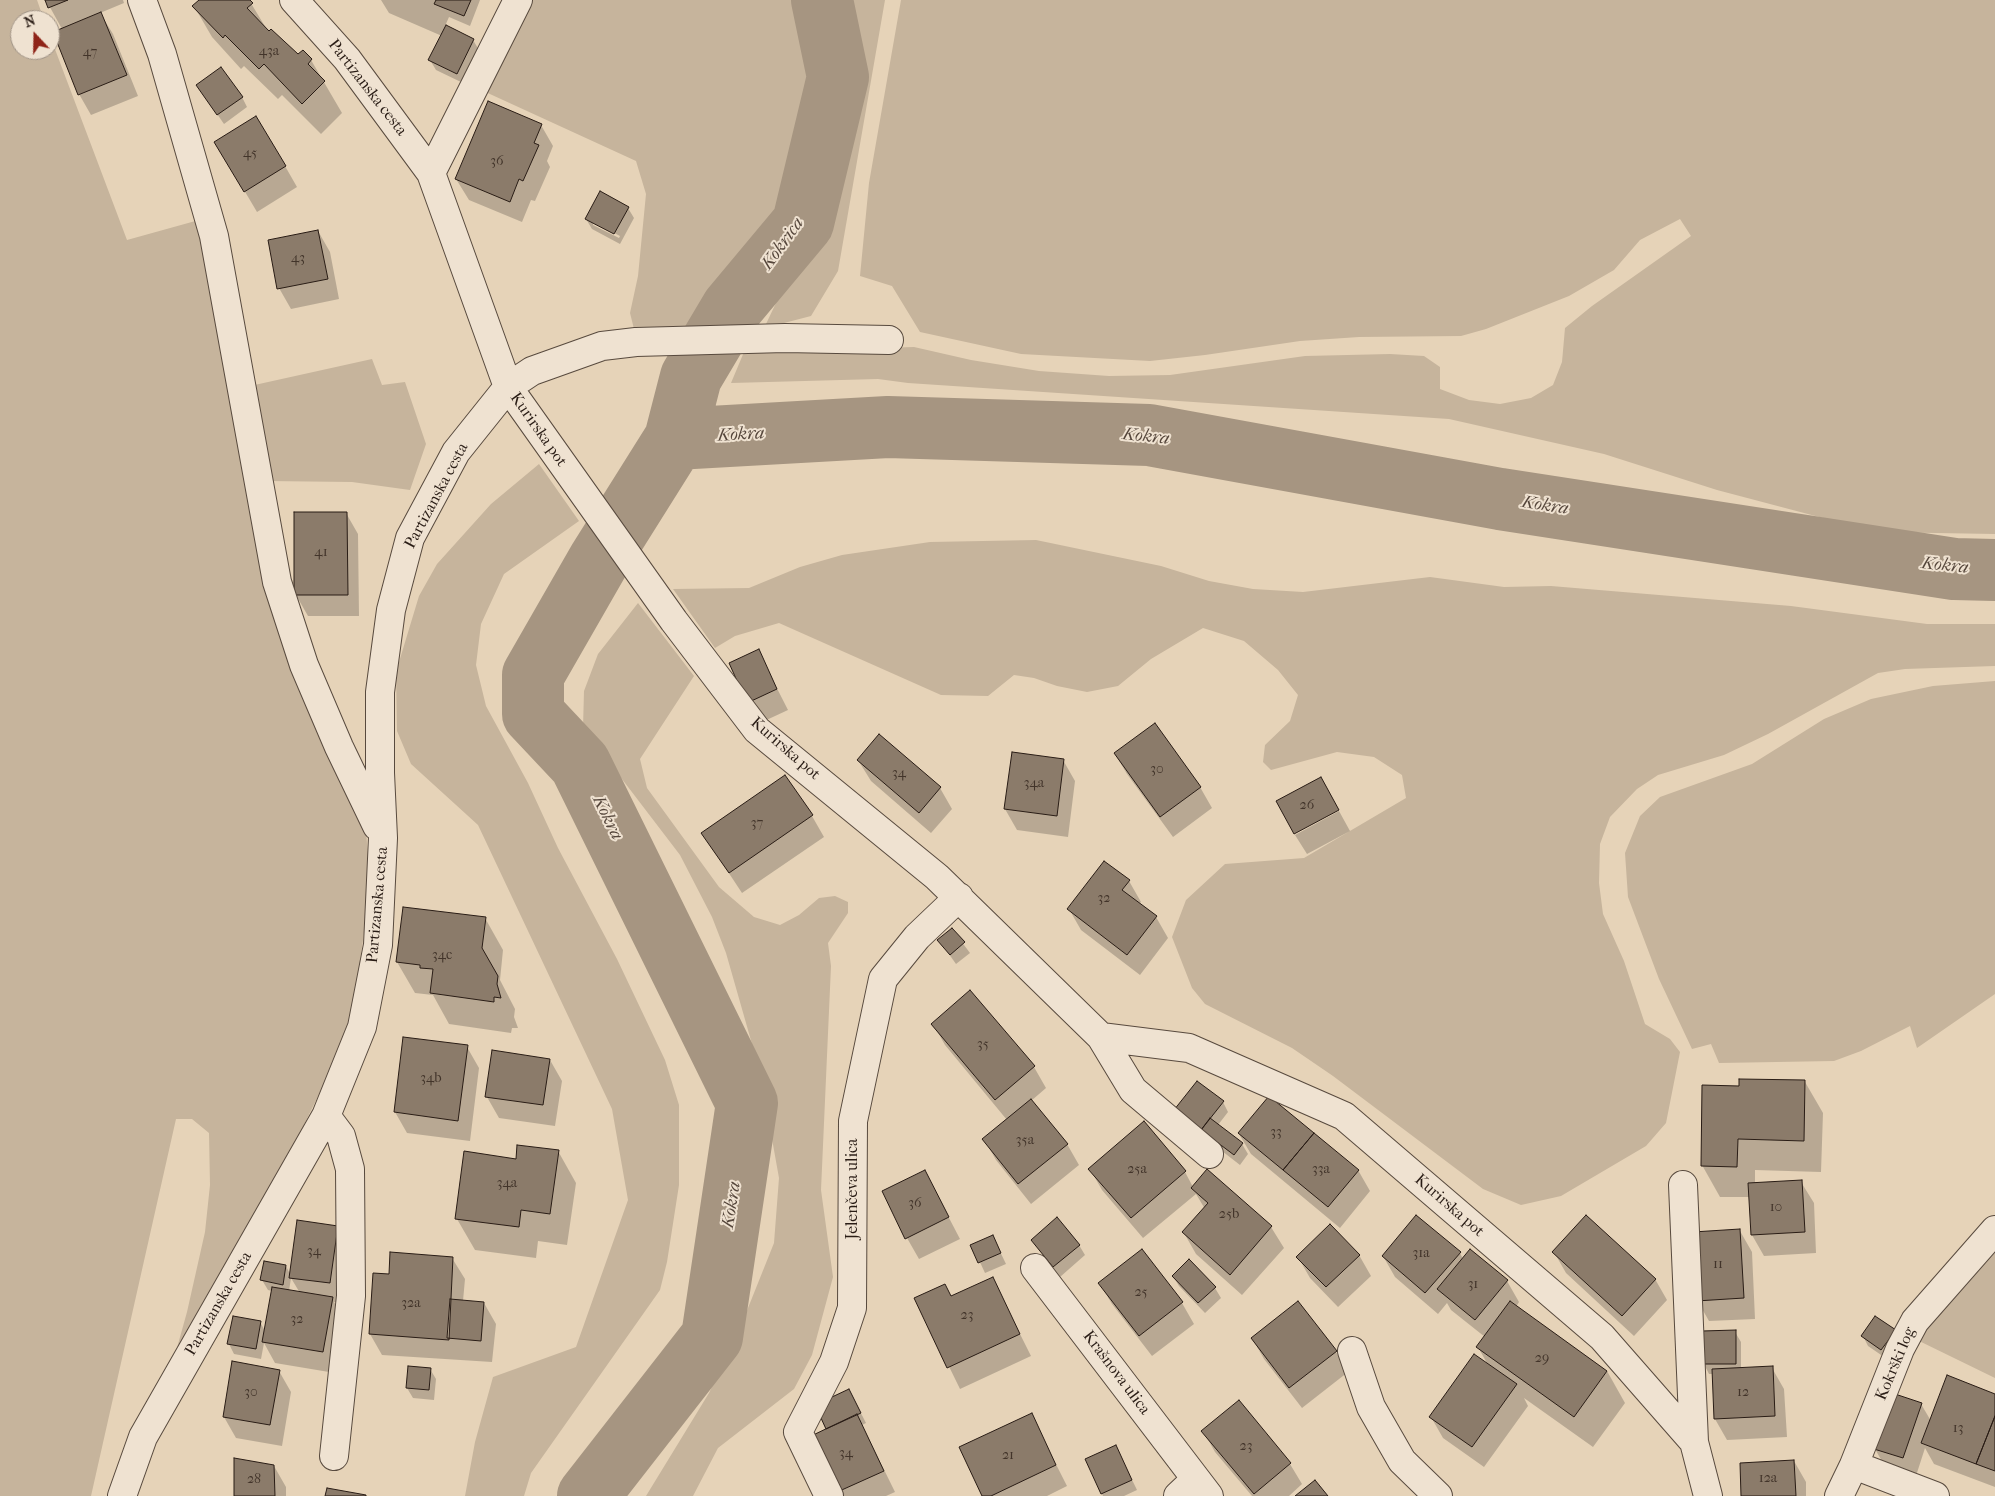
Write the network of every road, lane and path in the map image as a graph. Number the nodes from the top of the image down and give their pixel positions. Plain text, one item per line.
1 (142, 0) edge
2 (294, 0) edge
3 (518, 0) edge
4 (431, 173) junction
5 (889, 340) dead end
6 (508, 387) junction
7 (383, 838) junction
8 (959, 897) junction
9 (1101, 1037) junction
10 (326, 1116) junction
11 (1209, 1154) dead end
12 (1683, 1185) dead end
13 (1995, 1230) edge
14 (1035, 1268) dead end
15 (1352, 1351) dead end
16 (1694, 1442) junction
17 (334, 1456) dead end
18 (1854, 1465) junction
19 (1195, 1490) edge
20 (122, 1496) edge
21 (829, 1496) edge
22 (1438, 1496) edge
23 (1708, 1496) edge
24 (1838, 1496) edge
25 (1934, 1496) edge

1 - 7 street
2 - 4 street, Partizanska cesta
3 - 4 street
4 - 6 street, Partizanska cesta
5 - 6 street
6 - 7 street, Partizanska cesta
6 - 8 street, Kurirska pot
7 - 10 street, Partizanska cesta
8 - 9 street, Kurirska pot
8 - 21 street, Jelenčeva ulica
9 - 11 street, Kurirska pot
9 - 16 street, Kurirska pot
10 - 17 street
10 - 20 street, Partizanska cesta
12 - 16 street
13 - 18 street, Kokrški log
14 - 19 street, Krašnova ulica
15 - 22 street
16 - 23 street, Kurirska pot
18 - 24 street, Kokrški log
18 - 25 street

